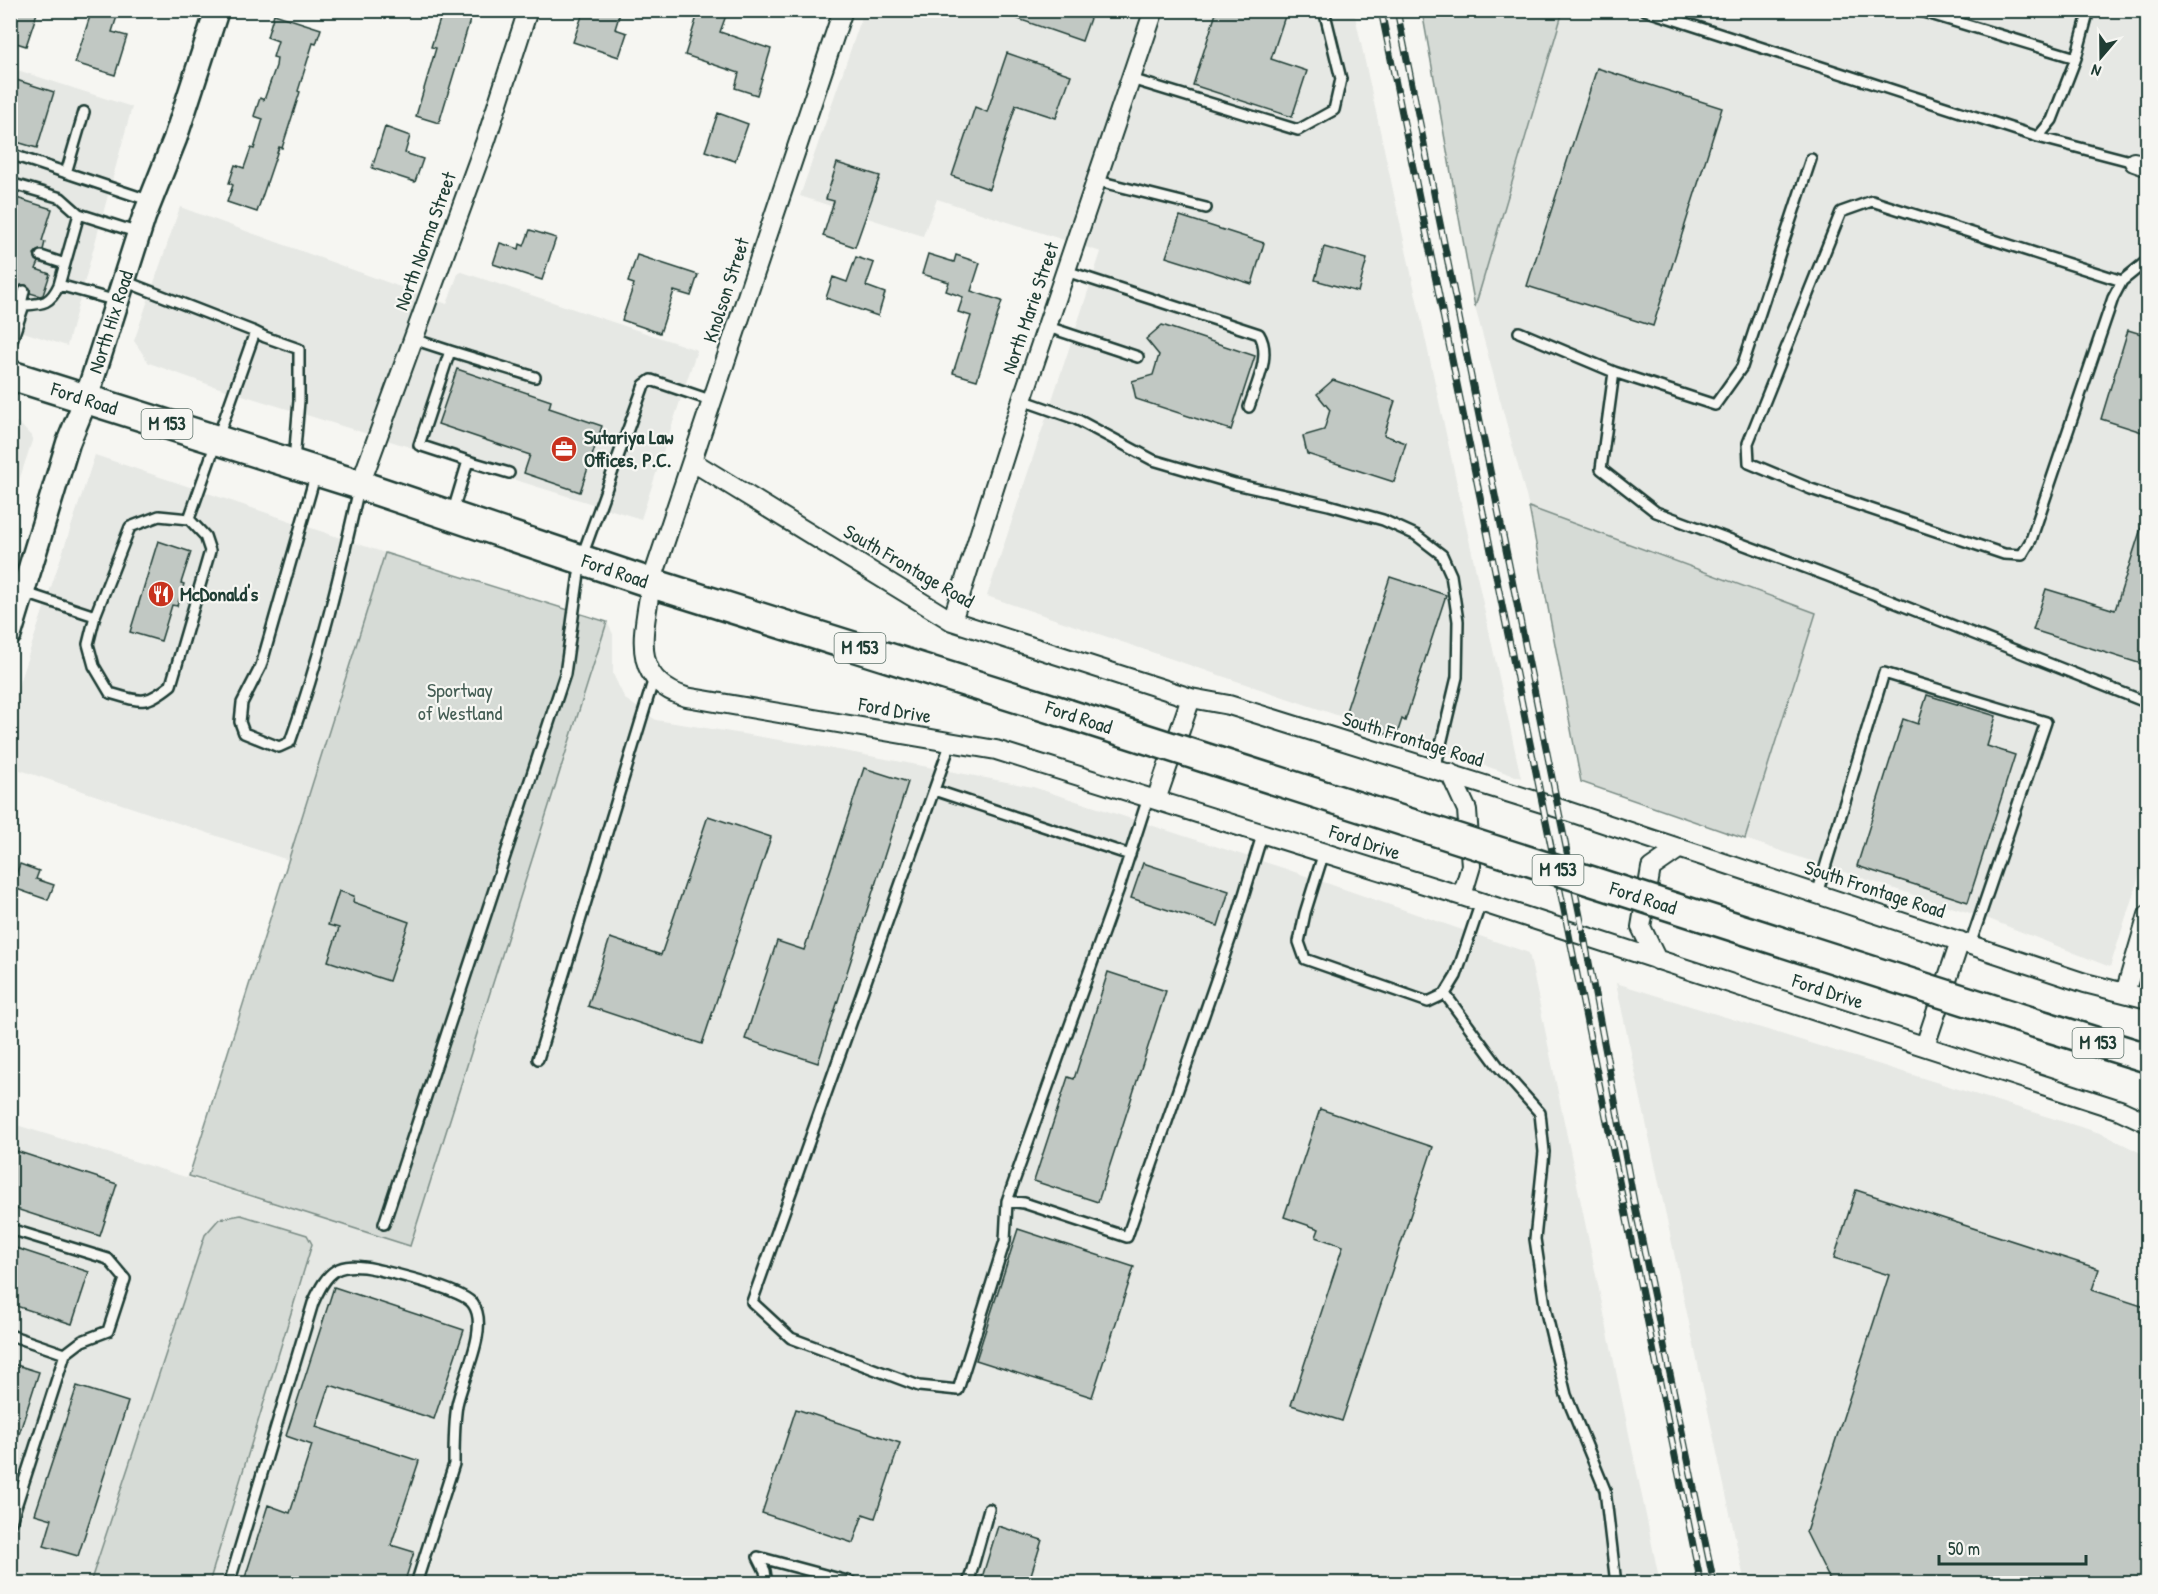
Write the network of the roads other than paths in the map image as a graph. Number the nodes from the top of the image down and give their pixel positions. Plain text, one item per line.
1 (217, 10) edge
2 (528, 10) edge
3 (843, 10) edge
4 (1154, 10) edge
5 (1324, 10) edge
6 (1645, 10) edge
7 (1917, 10) edge
8 (2089, 10) edge
9 (2076, 58) junction
10 (1131, 79) junction
11 (84, 112) dead end
12 (2038, 137) junction
13 (10, 154) edge
14 (1811, 159) dead end
15 (2141, 165) edge
16 (66, 173) junction
17 (1098, 181) junction
18 (10, 183) edge
19 (151, 201) junction
20 (1206, 208) dead end
21 (79, 214) junction
22 (139, 233) junction
23 (40, 256) dead end
24 (2148, 260) edge
25 (65, 264) junction
26 (1066, 272) junction
27 (2122, 281) junction
28 (59, 285) junction
29 (24, 291) dead end
30 (121, 291) junction
31 (10, 301) edge
32 (22, 304) junction
33 (1048, 327) junction
34 (255, 332) junction
35 (1520, 332) dead end
36 (413, 339) junction
37 (10, 346) edge
38 (450, 351) junction
39 (1138, 357) dead end
40 (1614, 372) junction
41 (10, 375) edge
42 (535, 377) dead end
43 (86, 399) junction
44 (1022, 400) junction
45 (713, 401) junction
46 (1249, 407) dead end
47 (216, 440) junction
48 (468, 461) junction
49 (693, 462) junction
50 (305, 468) junction
51 (509, 473) dead end
52 (360, 485) junction
53 (451, 516) junction
54 (189, 519) junction
55 (581, 559) junction
56 (651, 583) junction
57 (17, 590) edge
58 (95, 616) junction
59 (952, 621) junction
60 (10, 634) edge
61 (654, 678) junction
62 (1191, 698) junction
63 (2148, 703) edge
64 (951, 742) junction
65 (1442, 771) junction
66 (934, 790) junction
67 (1152, 799) junction
68 (1263, 832) junction
69 (1680, 848) junction
70 (1324, 852) junction
71 (1130, 855) junction
72 (1817, 894) junction
73 (1462, 896) junction
74 (1481, 902) junction
75 (2148, 915) edge
76 (1965, 943) junction
77 (1657, 960) junction
78 (2125, 993) junction
79 (1445, 994) junction
80 (2148, 999) edge
81 (1925, 1046) junction
82 (2148, 1058) edge
83 (538, 1059) dead end
84 (2148, 1123) edge
85 (1007, 1201) junction
86 (384, 1224) dead end
87 (10, 1229) edge
88 (10, 1335) edge
89 (65, 1353) junction
90 (989, 1509) dead end
91 (10, 1525) edge
92 (229, 1584) edge
93 (416, 1584) edge
94 (767, 1584) edge
95 (850, 1584) edge
96 (968, 1584) edge
97 (1616, 1584) edge

1 - 19 street, North Hix Road
2 - 36 street, North Norma Street
3 - 45 street, Knolson Street
4 - 10 street, North Marie Street
5 - 10 lane
6 - 12 lane
7 - 9 lane
8 - 9 lane
9 - 12 lane
10 - 17 street, North Marie Street
11 - 16 lane
12 - 15 lane
13 - 16 lane
14 - 40 lane
16 - 19 lane
17 - 20 lane
17 - 26 street, North Marie Street
18 - 21 lane
19 - 22 street, North Hix Road
21 - 22 lane
21 - 25 lane
22 - 30 street, North Hix Road
23 - 25 lane
24 - 27 lane
25 - 28 lane
26 - 33 street, North Marie Street
26 - 46 lane
27 - 27 lane
28 - 30 lane
28 - 32 lane
29 - 32 lane
30 - 34 lane
30 - 43 street, North Hix Road
31 - 32 lane
32 - 37 lane
33 - 39 lane
33 - 44 street, North Marie Street
34 - 47 lane
34 - 50 lane
35 - 40 lane
36 - 38 lane
36 - 52 street, North Norma Street
38 - 42 lane
38 - 48 lane
40 - 63 lane
41 - 43 main road, Ford Road / M 153
43 - 47 main road, Ford Road / M 153
43 - 57 street, North Hix Road
44 - 59 street, North Marie Street
44 - 65 lane
45 - 49 street, Knolson Street
45 - 55 lane
47 - 50 main road, Ford Road / M 153
47 - 54 lane
48 - 51 lane
48 - 53 lane
49 - 56 street, Knolson Street
49 - 59 street, South Frontage Road
50 - 52 main road, Ford Road / M 153
50 - 52 lane
52 - 53 main road, Ford Road / M 153
53 - 55 main road, Ford Road / M 153
54 - 58 lane
54 - 58 lane
55 - 56 main road, Ford Road / M 153
55 - 86 lane
56 - 61 street
56 - 82 main road, Ford Road / M 153, bridge
57 - 58 lane
57 - 60 street, North Hix Road
59 - 62 street, South Frontage Road
61 - 64 street, Ford Drive
61 - 83 lane
62 - 65 street, South Frontage Road
62 - 67 street
64 - 66 lane
64 - 67 street, Ford Drive
65 - 69 street, South Frontage Road
65 - 73 street
66 - 71 lane
66 - 85 lane
67 - 68 street, Ford Drive
67 - 71 lane
68 - 70 street, Ford Drive
68 - 85 lane
69 - 72 street, South Frontage Road
69 - 77 street
70 - 73 street, Ford Drive
70 - 79 lane
71 - 85 lane
72 - 76 street, South Frontage Road
72 - 76 lane
73 - 74 street, Ford Drive
74 - 77 street, Ford Drive
74 - 79 lane
75 - 78 street
76 - 78 street, South Frontage Road
76 - 81 street
77 - 81 street, Ford Drive
78 - 80 street, South Frontage Road
79 - 97 lane
81 - 84 street, Ford Drive
87 - 89 lane
88 - 89 lane
89 - 91 lane
90 - 96 lane
92 - 93 lane
94 - 95 lane

